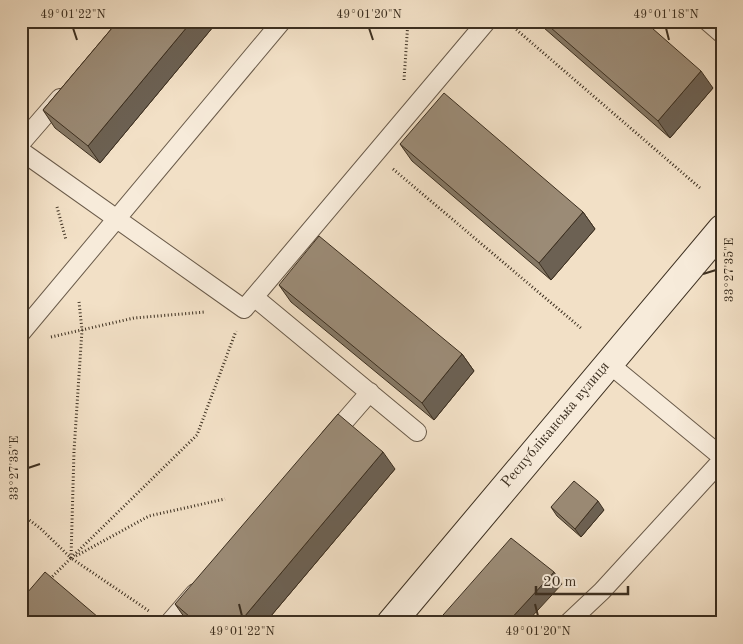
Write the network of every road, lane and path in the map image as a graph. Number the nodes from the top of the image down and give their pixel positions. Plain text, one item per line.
1 (282, 21) edge
2 (408, 21) edge
3 (487, 21) edge
4 (506, 21) edge
5 (707, 21) edge
6 (722, 34) edge
7 (70, 86) edge
8 (402, 122) junction
9 (21, 143) edge
10 (21, 151) edge
11 (375, 154) junction
12 (45, 168) junction
13 (700, 188) dead end
14 (116, 218) junction
15 (722, 229) edge
16 (75, 270) junction
17 (249, 303) junction
18 (82, 330) junction
19 (582, 330) dead end
20 (21, 334) edge
21 (47, 338) dead end
22 (608, 364) junction
23 (370, 392) junction
24 (417, 432) dead end
25 (321, 448) edge
26 (722, 459) edge
27 (226, 499) dead end
28 (21, 514) edge
29 (71, 558) junction
30 (206, 580) edge
31 (43, 586) edge
32 (150, 612) dead end
33 (168, 623) edge
34 (391, 623) edge
35 (568, 623) edge

1 - 14 lane
2 - 8 path
3 - 8 lane
4 - 13 path
5 - 6 lane
7 - 9 lane
8 - 11 lane
10 - 12 lane
11 - 17 lane
11 - 19 path
12 - 14 lane
12 - 16 path
14 - 16 lane
14 - 17 lane
15 - 22 main road, Республіканська вулиця
16 - 18 path
16 - 20 lane
17 - 18 path
17 - 23 lane
17 - 29 path
18 - 21 path
18 - 29 path
22 - 26 lane
22 - 34 main road, Республіканська вулиця
23 - 24 lane
23 - 25 lane
26 - 35 lane
27 - 29 path
28 - 29 path
29 - 31 path
29 - 32 path
30 - 33 lane

